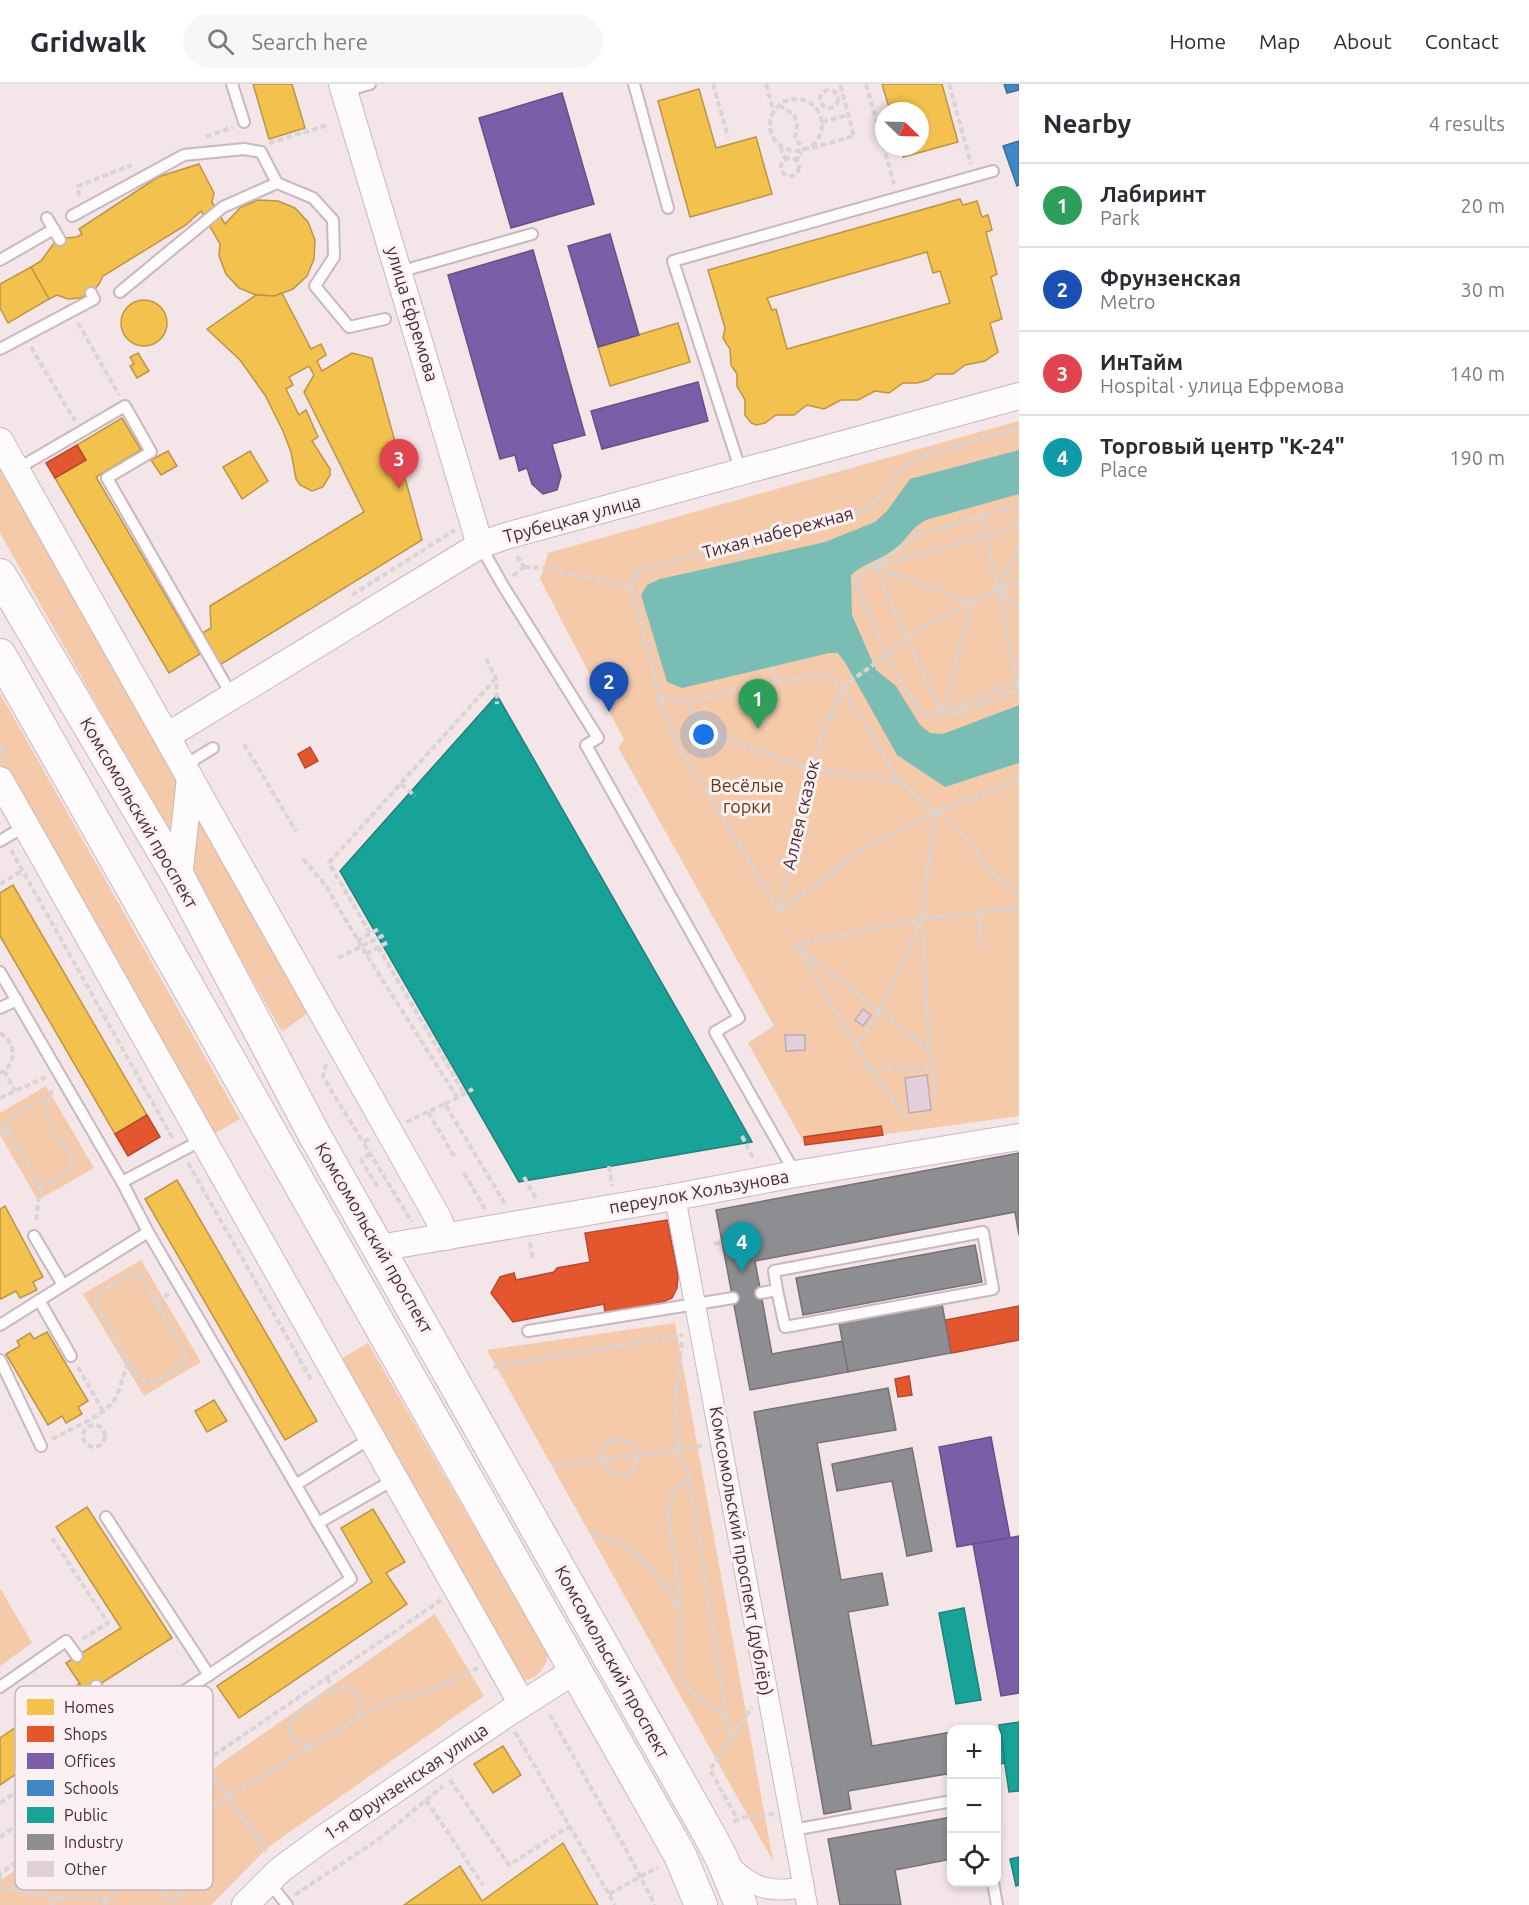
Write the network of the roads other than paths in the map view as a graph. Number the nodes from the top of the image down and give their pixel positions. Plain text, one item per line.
1 (232, 84) edge
2 (370, 84) edge
3 (633, 84) edge
4 (343, 88) edge
5 (244, 122) dead end
6 (993, 171) dead end
7 (277, 183) junction
8 (668, 208) dead end
9 (72, 216) dead end
10 (47, 218) dead end
11 (54, 229) junction
12 (532, 234) dead end
13 (60, 240) dead end
14 (0, 260) edge
15 (399, 272) junction
16 (120, 292) dead end
17 (91, 293) dead end
18 (385, 319) dead end
19 (0, 349) edge
20 (1019, 396) edge
21 (0, 441) edge
22 (17, 469) junction
23 (741, 472) junction
24 (480, 545) junction
25 (0, 575) edge
26 (0, 655) edge
27 (232, 696) junction
28 (167, 736) junction
29 (213, 748) dead end
30 (188, 775) junction
31 (0, 780) edge
32 (10, 835) edge
33 (179, 878) junction
34 (0, 972) edge
35 (17, 1000) junction
36 (0, 1008) edge
37 (1019, 1137) edge
38 (192, 1146) junction
39 (795, 1174) junction
40 (123, 1182) junction
41 (675, 1197) junction
42 (148, 1232) junction
43 (34, 1236) road end
44 (446, 1237) junction
45 (379, 1248) junction
46 (63, 1285) junction
47 (777, 1290) junction
48 (761, 1293) dead end
49 (733, 1298) dead end
50 (39, 1300) junction
51 (695, 1304) junction
52 (0, 1325) edge
53 (528, 1331) dead end
54 (71, 1356) road end
55 (0, 1360) edge
56 (372, 1438) junction
57 (41, 1446) road end
58 (395, 1479) junction
59 (297, 1484) junction
60 (106, 1517) dead end
61 (318, 1523) junction
62 (73, 1652) road end
63 (576, 1670) junction
64 (209, 1676) junction
65 (193, 1686) edge
66 (0, 1687) edge
67 (522, 1704) junction
68 (947, 1802) edge
69 (793, 1830) junction
70 (722, 1859) junction
71 (274, 1875) junction
72 (994, 1887) edge
73 (805, 1896) edge
74 (286, 1904) edge
75 (245, 1905) edge
76 (701, 1905) edge
77 (741, 1905) edge
78 (997, 1905) edge

1 - 5 lane
2 - 4 lane
3 - 8 lane
4 - 15 street, улица Ефремова
6 - 23 lane
7 - 9 lane
7 - 16 lane
7 - 18 lane
10 - 11 lane
11 - 13 lane
11 - 14 lane
12 - 15 lane
15 - 24 street, улица Ефремова
17 - 19 lane
20 - 23 street, Трубецкая улица
21 - 22 street
22 - 27 lane
22 - 28 street
23 - 24 street, Трубецкая улица
24 - 27 street, Трубецкая улица
24 - 39 lane
25 - 33 main road, Комсомольский проспект
26 - 63 main road, Комсомольский проспект
27 - 28 street, Трубецкая улица
28 - 30 street
29 - 30 lane
30 - 33 street
30 - 44 street
31 - 32 street
32 - 38 street
33 - 45 main road, Комсомольский проспект
34 - 35 lane
35 - 36 lane
35 - 40 lane
37 - 39 street, переулок Хользунова
38 - 40 lane
38 - 56 street
39 - 41 street, переулок Хользунова
40 - 42 lane
41 - 44 street, переулок Хользунова
41 - 51 street, Комсомольский проспект (дублёр)
42 - 46 lane
42 - 59 lane
43 - 46 lane
44 - 45 street, переулок Хользунова
45 - 70 main road, Комсомольский проспект
46 - 50 lane
47 - 47 lane
47 - 48 lane
49 - 51 lane
50 - 52 lane
50 - 54 lane
51 - 53 lane
51 - 69 street, Комсомольский проспект (дублёр)
55 - 57 lane
56 - 58 street
56 - 59 lane
58 - 61 lane
58 - 67 street
59 - 61 lane
60 - 64 lane
61 - 64 lane
62 - 66 lane
63 - 67 street, 1-я Фрунзенская улица
63 - 76 main road, Комсомольский проспект
64 - 65 lane
67 - 71 street, 1-я Фрунзенская улица
68 - 69 lane
69 - 73 street, Комсомольский проспект (дублёр)
70 - 73 street
70 - 77 main road, Комсомольский проспект
71 - 74 lane
71 - 75 street, 1-я Фрунзенская улица
72 - 78 lane

